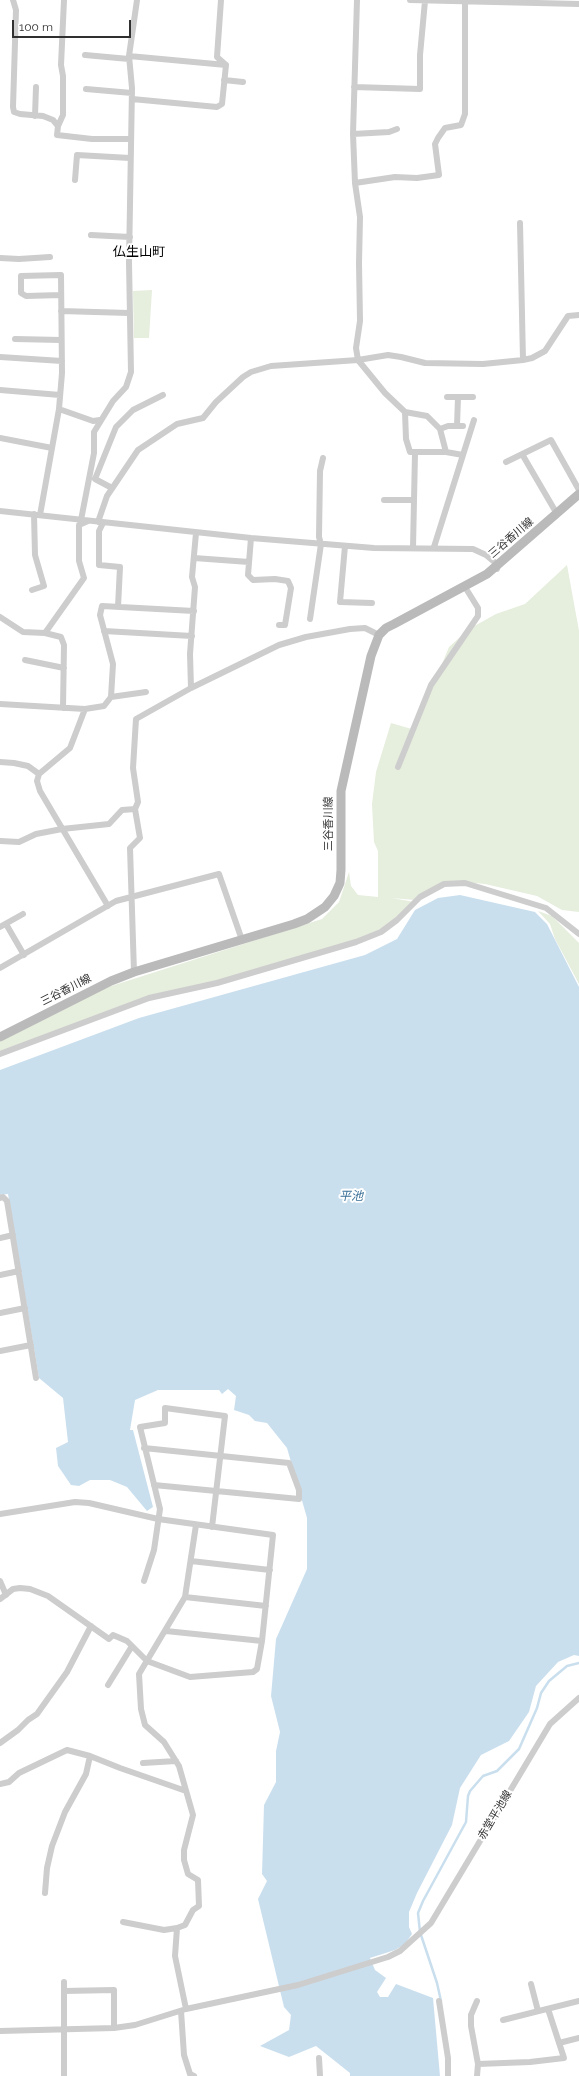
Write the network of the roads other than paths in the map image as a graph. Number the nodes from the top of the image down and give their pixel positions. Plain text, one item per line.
1 (13, 0) edge
2 (64, 0) edge
3 (137, 0) edge
4 (221, 0) edge
5 (356, 0) edge
6 (410, 0) edge
7 (425, 1) junction
8 (465, 2) junction
9 (579, 4) edge
10 (85, 55) dead end
11 (129, 58) junction
12 (226, 65) junction
13 (224, 80) junction
14 (243, 82) dead end
15 (36, 87) dead end
16 (354, 87) junction
17 (86, 89) dead end
18 (132, 96) junction
19 (35, 116) junction
20 (58, 126) junction
21 (397, 129) dead end
22 (353, 134) junction
23 (131, 139) junction
24 (130, 158) junction
25 (75, 180) dead end
26 (355, 183) junction
27 (520, 223) dead end
28 (91, 235) dead end
29 (130, 237) junction
30 (50, 257) dead end
31 (0, 258) edge
32 (61, 295) junction
33 (61, 311) junction
34 (129, 313) junction
35 (579, 315) edge
36 (15, 339) dead end
37 (61, 340) junction
38 (0, 357) edge
39 (358, 360) junction
40 (523, 360) junction
41 (62, 361) junction
42 (0, 390) edge
43 (60, 395) junction
44 (163, 395) dead end
45 (447, 397) dead end
46 (458, 397) junction
47 (473, 397) dead end
48 (59, 409) junction
49 (405, 412) junction
50 (100, 420) junction
51 (474, 420) dead end
52 (440, 429) junction
53 (0, 438) edge
54 (52, 448) junction
55 (446, 452) junction
56 (415, 453) junction
57 (462, 454) junction
58 (522, 454) junction
59 (323, 458) dead end
60 (506, 462) dead end
61 (112, 488) junction
62 (579, 490) edge
63 (579, 494) edge
64 (384, 500) dead end
65 (414, 500) junction
66 (0, 511) edge
67 (37, 514) junction
68 (557, 514) junction
69 (81, 520) junction
70 (88, 521) junction
71 (101, 523) junction
72 (196, 533) junction
73 (251, 538) junction
74 (321, 544) junction
75 (345, 546) junction
76 (434, 547) junction
77 (413, 548) junction
78 (194, 558) junction
79 (249, 562) junction
80 (497, 568) junction
81 (465, 587) junction
82 (32, 590) dead end
83 (372, 603) dead end
84 (118, 607) junction
85 (194, 611) junction
86 (0, 617) edge
87 (310, 619) dead end
88 (278, 624) dead end
89 (104, 631) junction
90 (45, 634) junction
91 (380, 635) junction
92 (192, 636) junction
93 (25, 660) dead end
94 (64, 668) junction
95 (191, 688) junction
96 (146, 692) dead end
97 (111, 697) junction
98 (0, 704) edge
99 (63, 708) junction
100 (85, 709) junction
101 (0, 762) edge
102 (398, 767) dead end
103 (39, 774) junction
104 (135, 809) junction
105 (62, 829) junction
106 (0, 842) edge
107 (131, 897) junction
108 (108, 906) junction
109 (23, 914) dead end
110 (3, 925) edge
111 (579, 934) edge
112 (242, 940) junction
113 (24, 954) junction
114 (0, 968) edge
115 (134, 972) junction
116 (0, 1037) edge
117 (0, 1054) edge
118 (0, 1198) edge
119 (13, 1236) junction
120 (0, 1238) edge
121 (19, 1271) junction
122 (0, 1275) edge
123 (25, 1308) junction
124 (0, 1313) edge
125 (31, 1345) junction
126 (0, 1351) edge
127 (36, 1378) dead end
128 (144, 1448) junction
129 (220, 1455) junction
130 (154, 1485) junction
131 (217, 1491) junction
132 (0, 1514) edge
133 (158, 1519) junction
134 (196, 1525) junction
135 (212, 1527) junction
136 (191, 1561) junction
137 (270, 1570) junction
138 (0, 1581) edge
139 (144, 1581) dead end
140 (3, 1597) edge
141 (185, 1597) junction
142 (266, 1606) junction
143 (91, 1626) junction
144 (166, 1631) junction
145 (262, 1642) junction
146 (132, 1646) junction
147 (147, 1661) junction
148 (108, 1685) dead end
149 (579, 1698) edge
150 (0, 1743) edge
151 (90, 1756) junction
152 (176, 1761) junction
153 (144, 1763) dead end
154 (0, 1784) edge
155 (186, 1791) junction
156 (45, 1893) dead end
157 (124, 1922) dead end
158 (177, 1928) junction
159 (64, 1982) dead end
160 (532, 1984) dead end
161 (64, 1991) junction
162 (439, 2001) dead end
163 (477, 2001) dead end
164 (579, 2001) edge
165 (548, 2009) junction
166 (184, 2010) junction
167 (538, 2012) junction
168 (503, 2020) dead end
169 (114, 2028) junction
170 (63, 2030) junction
171 (0, 2031) edge
172 (579, 2038) edge
173 (559, 2043) junction
174 (319, 2058) dead end
175 (478, 2064) junction
176 (64, 2076) edge
177 (190, 2076) edge
178 (320, 2076) edge
179 (448, 2076) edge
180 (477, 2076) edge

1 - 19 street
2 - 20 street
3 - 11 street
4 - 12 street
5 - 16 street
6 - 7 street
7 - 8 street
7 - 16 street
8 - 9 street
8 - 26 street
10 - 11 street
11 - 12 street
11 - 18 street
12 - 13 street
13 - 14 street
13 - 18 street
15 - 19 street
16 - 22 street
17 - 18 street
18 - 23 street
19 - 20 street
20 - 23 street
21 - 22 street
22 - 26 street
23 - 24 street
24 - 25 street
24 - 29 street
26 - 39 street
27 - 40 street
28 - 29 street
29 - 34 street
30 - 31 street
32 - 32 street
32 - 33 street
33 - 34 street
33 - 37 street
34 - 50 street
35 - 40 street
36 - 37 street
37 - 41 street
38 - 41 street
39 - 40 street
39 - 49 street
39 - 61 street
41 - 43 street
42 - 43 street
43 - 48 street
44 - 61 street
45 - 46 street
46 - 47 street
46 - 52 street
48 - 50 street
48 - 54 street
49 - 52 street
49 - 56 street
50 - 69 street
51 - 57 street
52 - 55 street
53 - 54 street
54 - 67 street
55 - 56 street
55 - 57 street
56 - 65 street
57 - 76 street
58 - 60 street
58 - 62 street
58 - 68 street
59 - 74 street
61 - 71 street
63 - 68 main road, 三谷香川線
64 - 65 street
65 - 77 street
66 - 67 street
67 - 69 street
67 - 82 street
68 - 80 main road, 三谷香川線
69 - 70 street
70 - 71 street
70 - 90 street
71 - 72 street
71 - 84 street
72 - 73 street
72 - 78 street
73 - 74 street
73 - 79 street
74 - 75 street
74 - 87 street
75 - 77 street
75 - 83 street
76 - 77 street
76 - 80 street
78 - 79 street
78 - 85 street
79 - 88 street
80 - 81 main road, 三谷香川線
81 - 91 main road, 三谷香川線
81 - 102 street
84 - 85 street
84 - 89 street
85 - 92 street
86 - 90 street
89 - 92 street
89 - 97 street
90 - 94 street
91 - 95 street
91 - 112 main road, 三谷香川線
92 - 95 street
93 - 94 street
94 - 99 street
95 - 104 street
96 - 97 street
97 - 100 street
98 - 99 street
99 - 100 street
100 - 103 street
101 - 103 street
103 - 105 street
104 - 105 street
104 - 107 street
105 - 106 street
105 - 108 street
107 - 108 street
107 - 112 street
107 - 115 street
108 - 113 street
109 - 110 street
110 - 113 street
111 - 117 street
112 - 115 main road, 三谷香川線
113 - 114 street
115 - 116 main road, 三谷香川線
118 - 119 street
119 - 120 street
119 - 121 street
121 - 122 street
121 - 123 street
123 - 124 street
123 - 125 street
125 - 126 street
125 - 127 street
128 - 129 street
128 - 129 street
128 - 130 street
129 - 131 street
129 - 131 street
130 - 131 street
130 - 133 street
131 - 135 street
132 - 133 street
133 - 134 street
133 - 139 street
134 - 135 street
134 - 136 street
135 - 137 street
136 - 137 street
136 - 141 street
137 - 142 street
138 - 140 street
140 - 143 street
141 - 142 street
141 - 144 street
142 - 145 street
143 - 146 street
143 - 150 street
144 - 145 street
144 - 147 street
145 - 147 street
146 - 147 street
146 - 148 street
147 - 152 street
149 - 166 street, 赤堂平池線
151 - 154 street
151 - 155 street
151 - 156 street
152 - 153 street
152 - 155 street
155 - 158 street
157 - 158 street
158 - 166 street
159 - 161 street
160 - 167 street
161 - 169 street
161 - 170 street
162 - 179 street
163 - 175 street
164 - 165 street
165 - 167 street
165 - 173 street
166 - 169 street, 赤堂平池線
166 - 177 street
167 - 168 street
169 - 170 street, 赤堂平池線
170 - 171 street, 赤堂平池線
170 - 176 street
172 - 173 street
173 - 175 street
174 - 178 street
175 - 180 street

